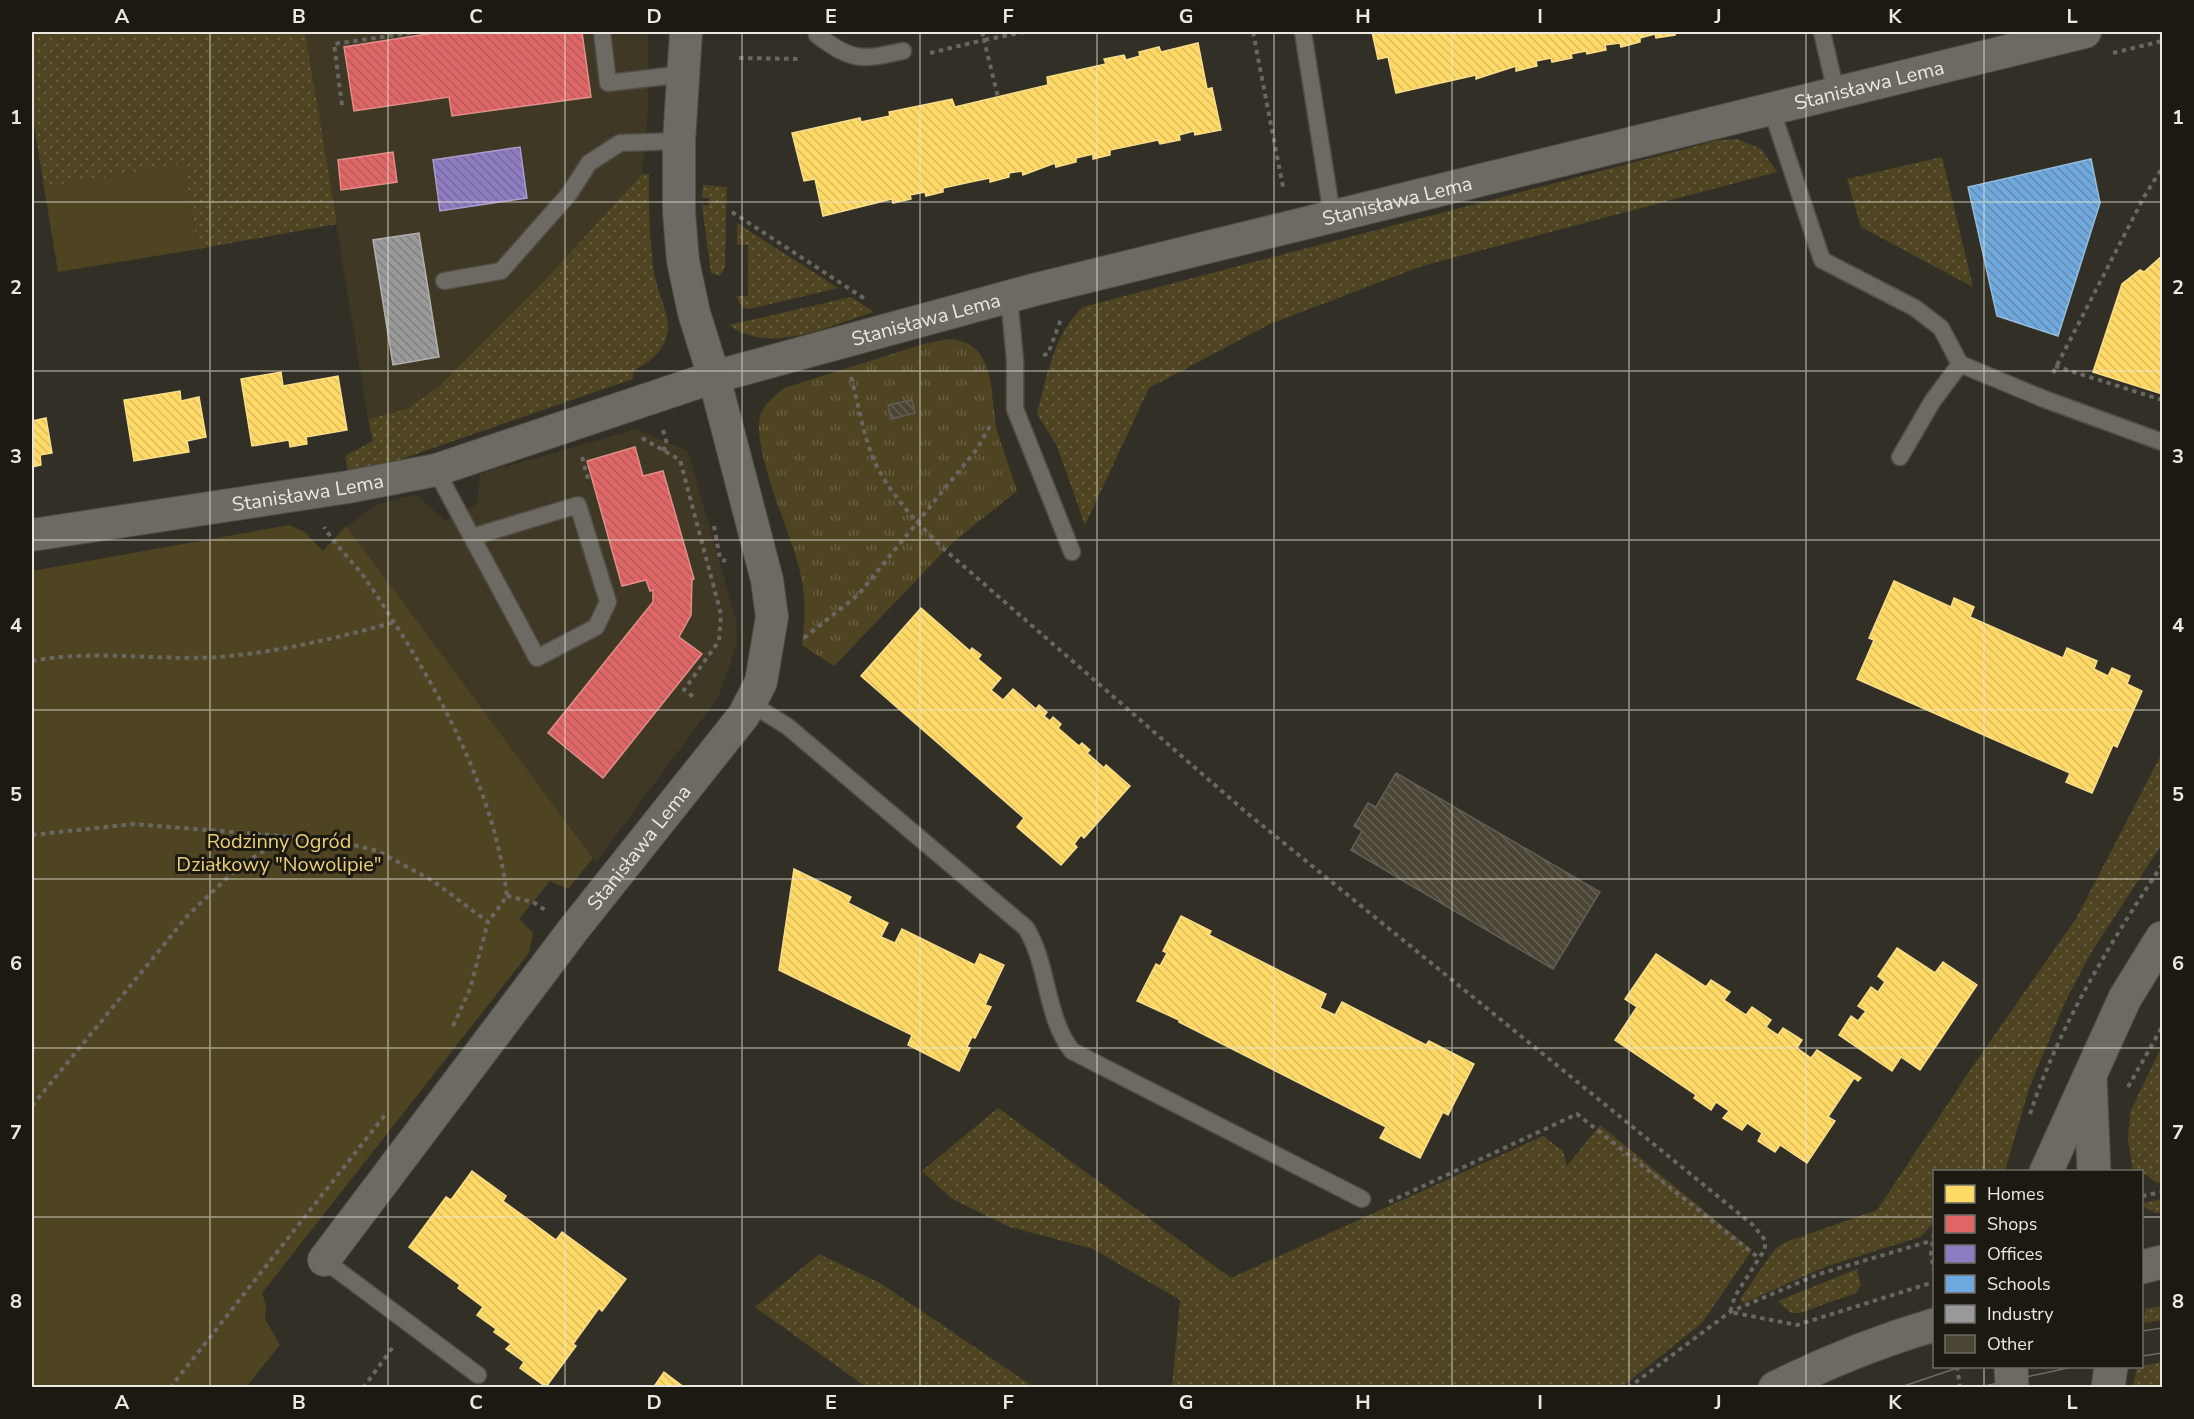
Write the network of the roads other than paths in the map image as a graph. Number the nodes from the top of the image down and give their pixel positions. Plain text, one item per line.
1 (602, 32) edge
2 (686, 32) edge
3 (817, 32) edge
4 (1303, 32) edge
5 (1822, 32) edge
6 (2085, 32) edge
7 (903, 51) dead end
8 (684, 74) junction
9 (1836, 92) junction
10 (1771, 108) junction
11 (679, 141) junction
12 (1332, 215) junction
13 (444, 281) dead end
14 (1009, 297) junction
15 (1960, 364) junction
16 (714, 376) junction
17 (2163, 442) edge
18 (1900, 458) dead end
19 (436, 470) junction
20 (32, 536) edge
21 (472, 537) junction
22 (1072, 552) dead end
23 (751, 704) junction
24 (2163, 938) edge
25 (2090, 1071) junction
26 (2047, 1170) edge
27 (2094, 1170) edge
28 (1362, 1199) road end
29 (324, 1260) joint
30 (2163, 1262) edge
31 (2143, 1267) edge
32 (1933, 1326) edge
33 (2011, 1368) edge
34 (2111, 1368) edge
35 (478, 1375) dead end
36 (1775, 1388) edge
37 (2012, 1388) edge
38 (2108, 1388) edge

1 - 8 lane
2 - 8 street
3 - 7 lane
4 - 12 lane
5 - 9 lane
6 - 9 street, Stanisława Lema
8 - 11 street
9 - 10 street, Stanisława Lema
10 - 12 street, Stanisława Lema
10 - 15 lane
11 - 13 lane
11 - 16 street
12 - 14 street, Stanisława Lema
14 - 16 street, Stanisława Lema
14 - 22 lane
15 - 17 lane
15 - 18 lane
16 - 19 street, Stanisława Lema
16 - 23 street, Stanisława Lema
19 - 20 street, Stanisława Lema
19 - 21 lane
21 - 21 lane
23 - 28 lane
23 - 29 street, Stanisława Lema
24 - 25 street
25 - 26 street
25 - 27 street
29 - 35 lane
30 - 31 street
32 - 36 street
33 - 37 street
34 - 38 street

